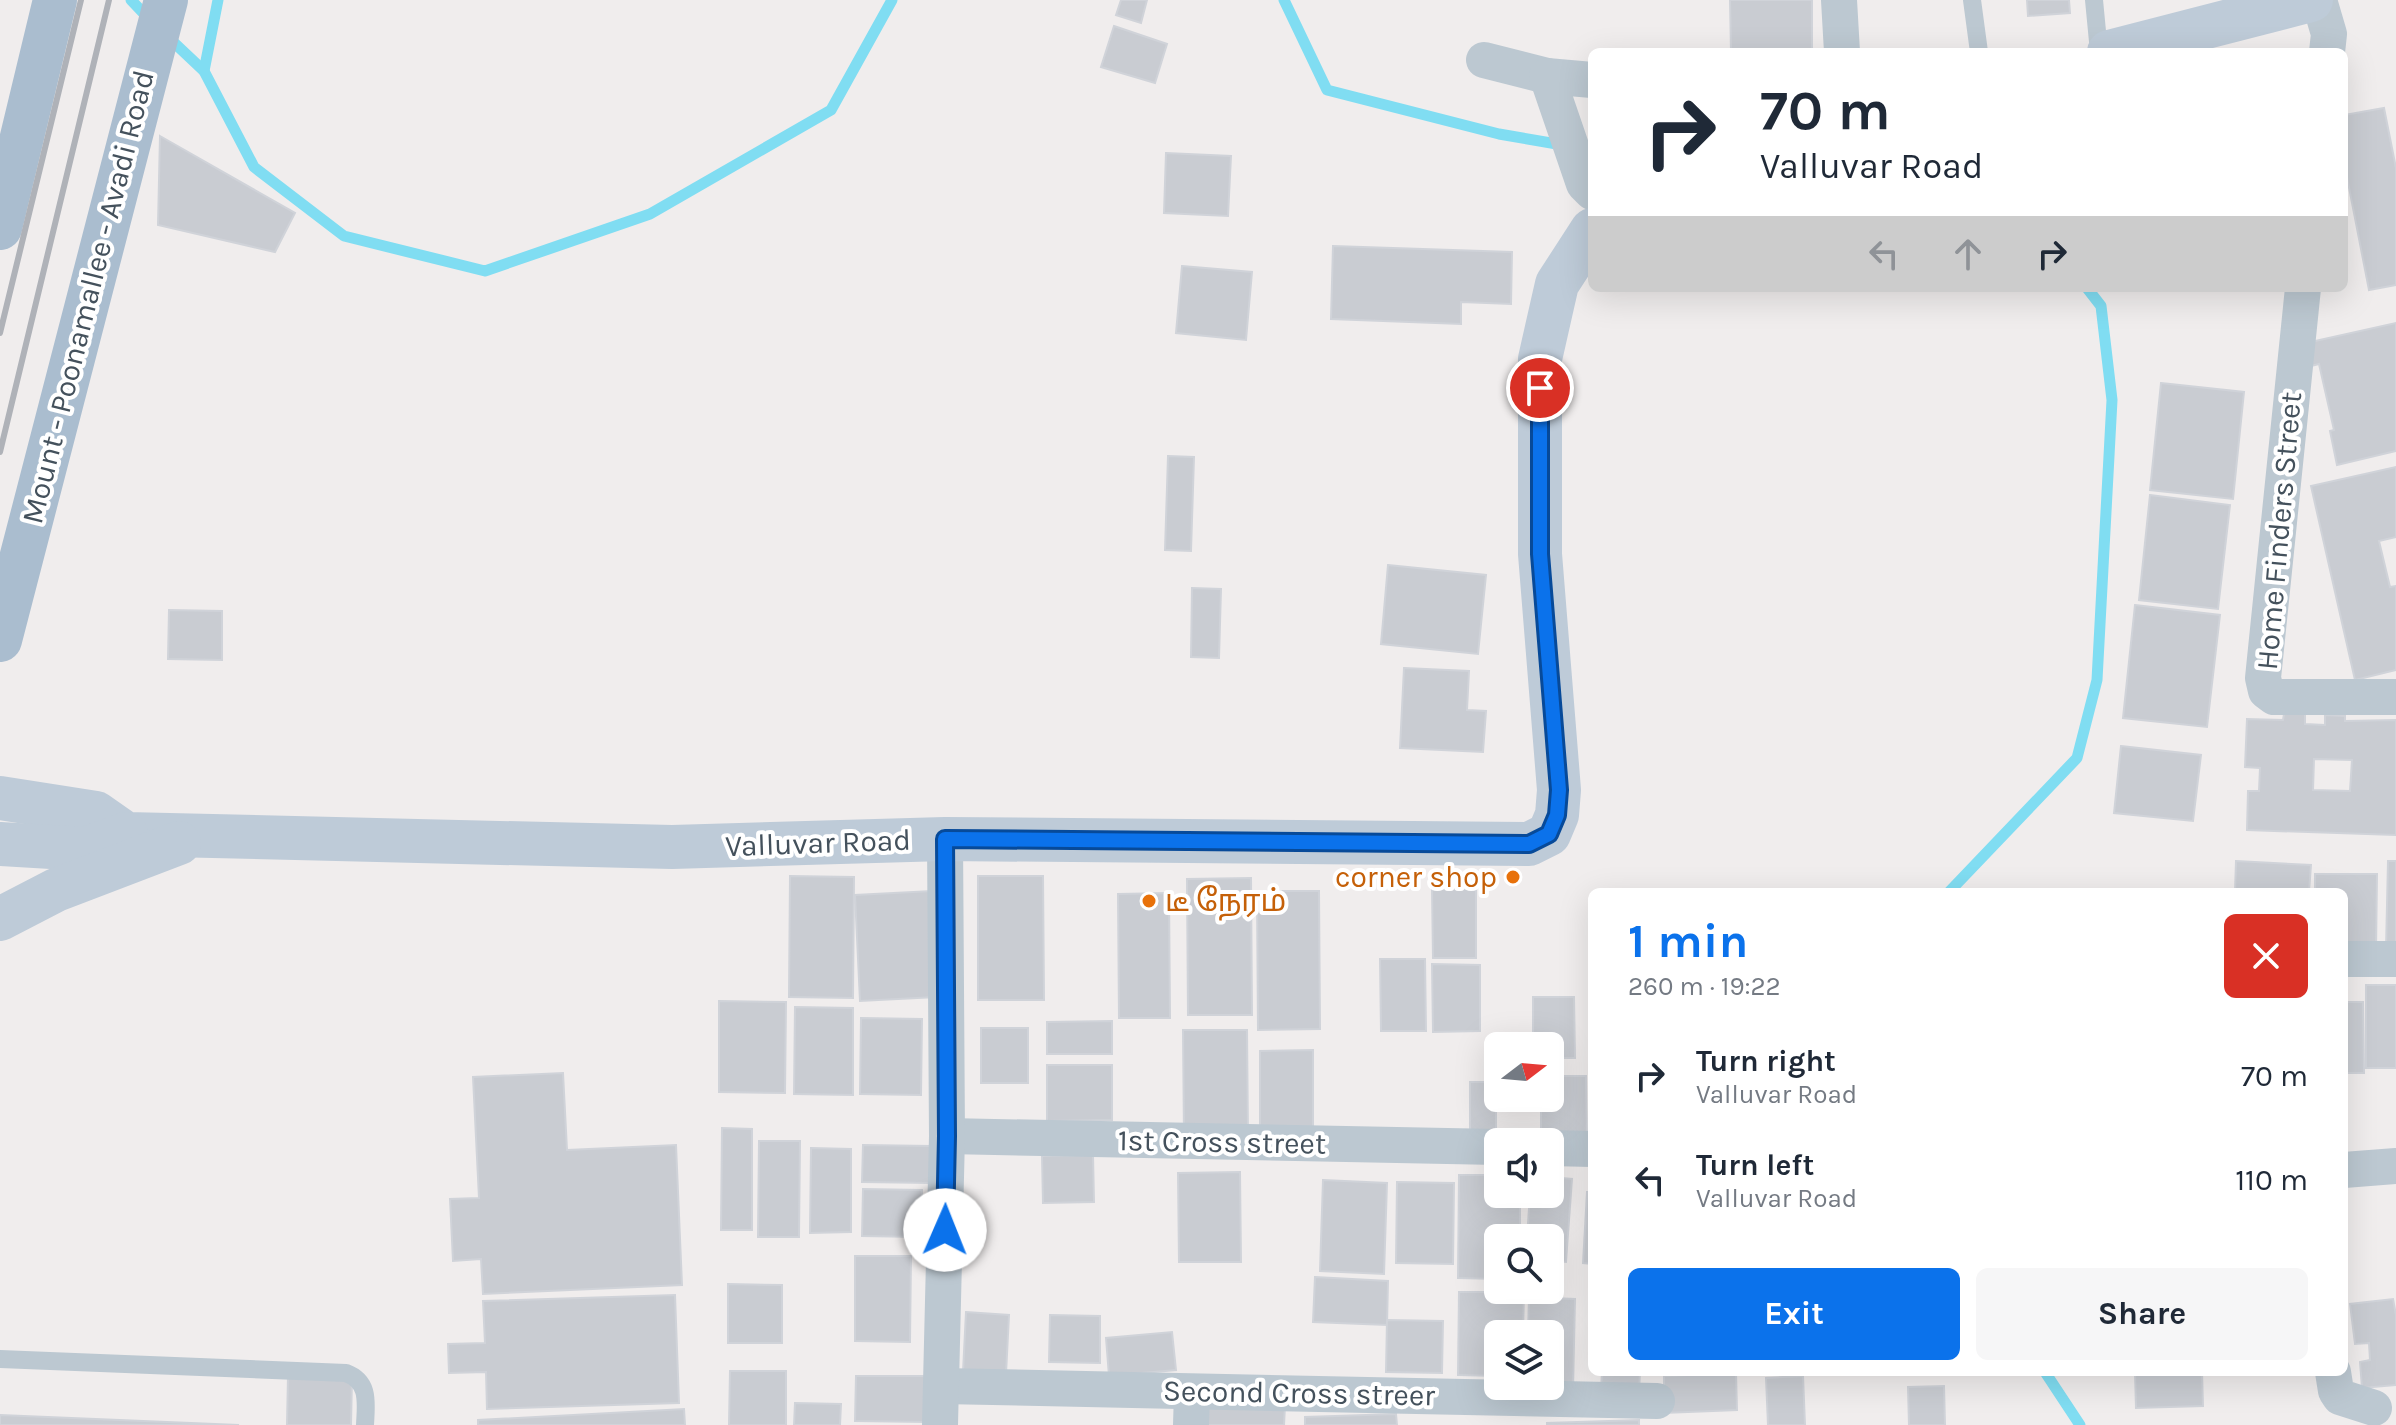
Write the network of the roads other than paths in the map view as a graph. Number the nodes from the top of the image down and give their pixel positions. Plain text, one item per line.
1 (166, 0) edge
2 (1839, 0) edge
3 (1972, 0) edge
4 (2094, 0) edge
5 (2311, 0) edge
6 (2319, 0) edge
7 (54, 3) edge
8 (1842, 48) edge
9 (1978, 48) edge
10 (2099, 48) edge
11 (2125, 48) edge
12 (2327, 48) edge
13 (1484, 60) dead end
14 (1547, 76) junction
15 (1588, 80) edge
16 (1588, 188) edge
17 (0, 228) edge
18 (1588, 236) edge
19 (2303, 292) edge
20 (0, 640) edge
21 (2396, 697) edge
22 (0, 798) edge
23 (126, 834) junction
24 (200, 835) junction
25 (945, 839) junction
26 (0, 844) edge
27 (0, 919) edge
28 (2348, 959) edge
29 (2396, 959) edge
30 (947, 1136) junction
31 (1484, 1147) edge
32 (1564, 1148) edge
33 (1588, 1149) edge
34 (2396, 1166) edge
35 (2348, 1170) edge
36 (0, 1359) edge
37 (2334, 1376) edge
38 (941, 1386) junction
39 (1657, 1399) edge
40 (1192, 1408) edge
41 (1441, 1410) edge
42 (2380, 1412) edge
43 (365, 1425) edge
44 (940, 1425) edge

1 - 20 main road, Mount - Poonamallee - Avadi Road
2 - 8 street
3 - 9 lane
4 - 10 lane
5 - 11 main road
6 - 12 street
7 - 17 main road
13 - 14 street
14 - 15 street
14 - 16 street
18 - 25 main road, Valluvar Road
19 - 21 street, Home Finders Street
22 - 23 main road
23 - 24 main road, Valluvar Road
23 - 26 main road
24 - 25 main road, Valluvar Road
24 - 27 main road
25 - 30 street
28 - 29 street
30 - 31 street, 1st Cross street
30 - 38 street
32 - 33 street
34 - 35 street
36 - 43 lane
37 - 42 street
38 - 40 street, Second Cross streer
38 - 44 street
39 - 41 street, Second Cross streer
40 - 41 street, Second Cross streer

